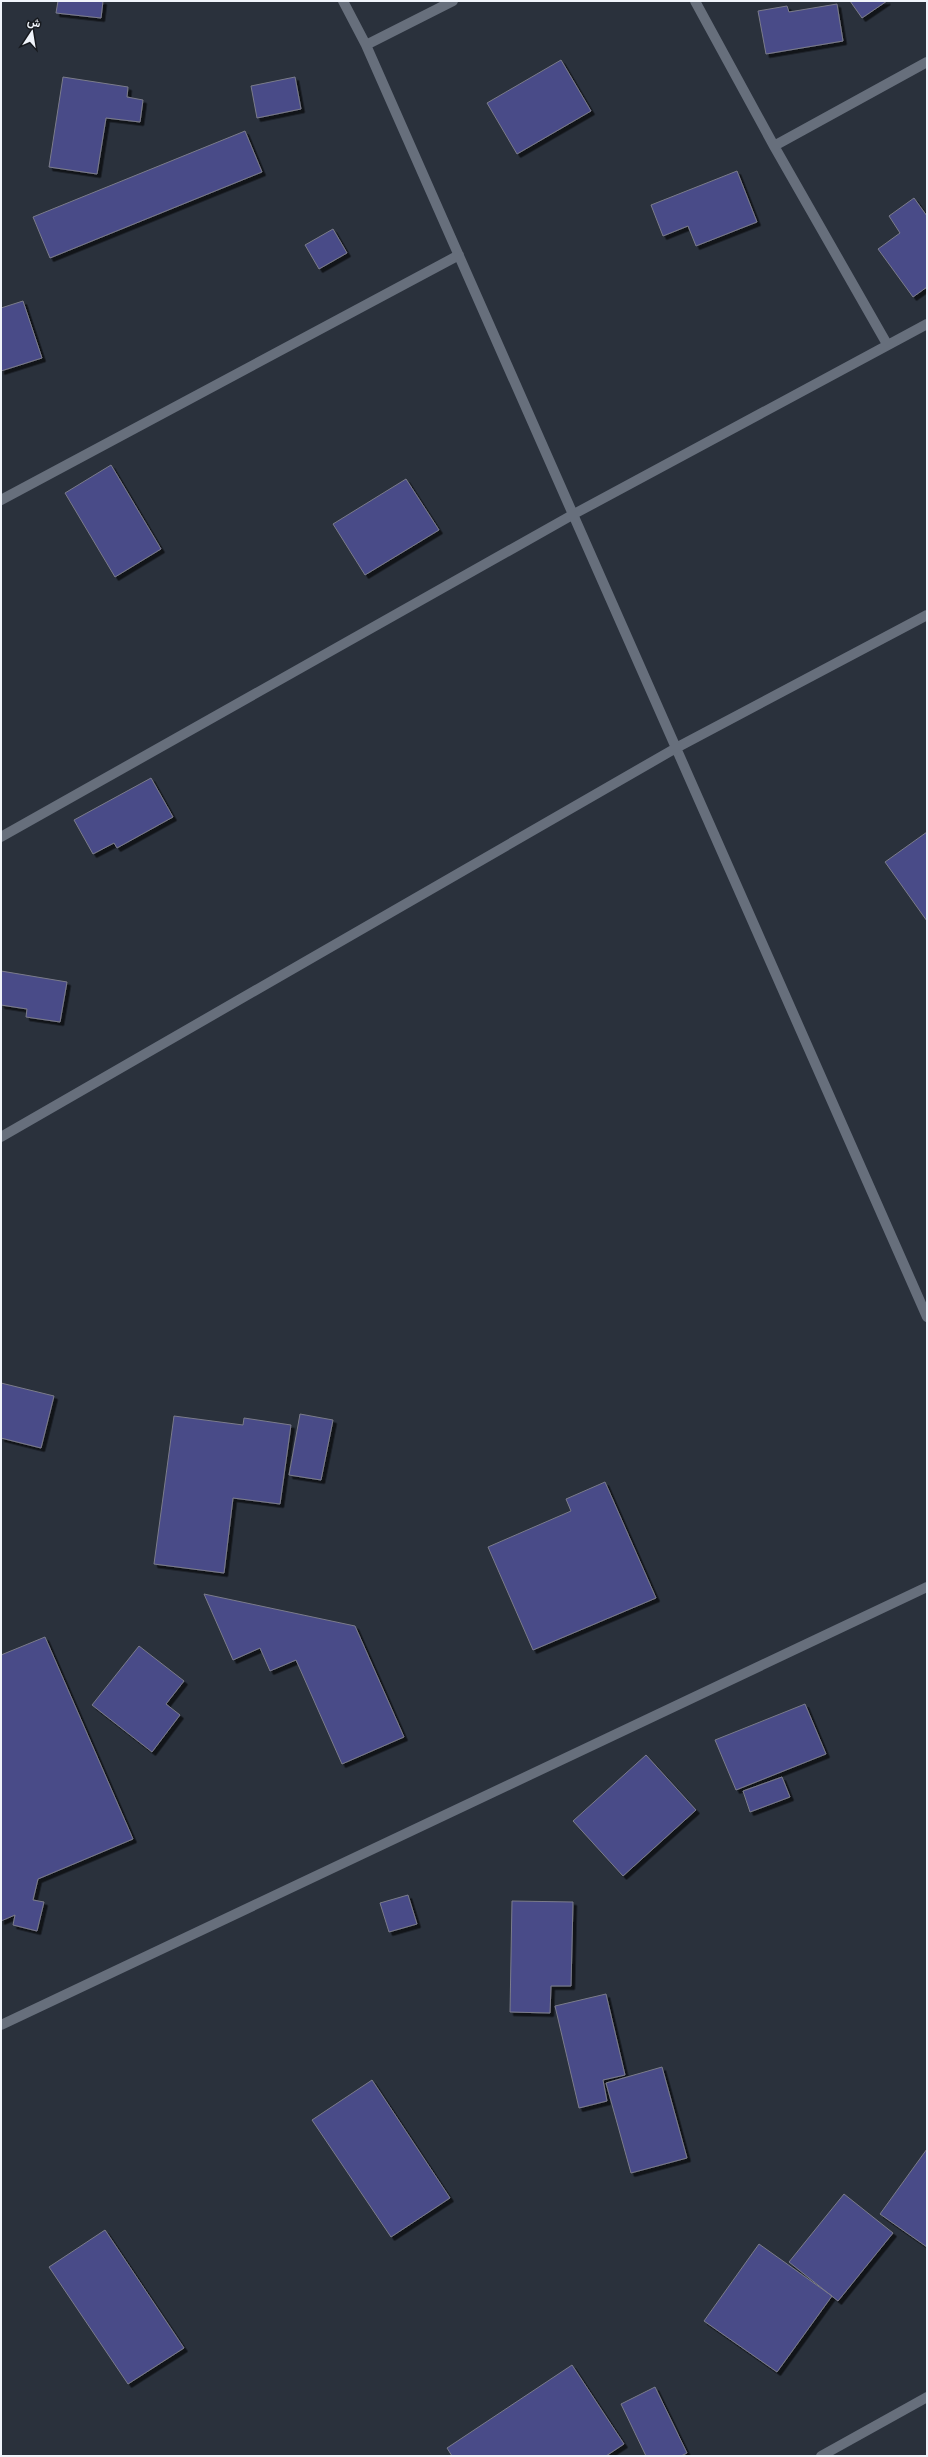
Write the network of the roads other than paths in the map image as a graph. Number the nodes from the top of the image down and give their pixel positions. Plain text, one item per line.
1 (343, 1) edge
2 (452, 1) edge
3 (695, 1) edge
4 (366, 45) junction
5 (927, 62) edge
6 (774, 146) junction
7 (459, 255) junction
8 (927, 324) edge
9 (887, 344) junction
10 (1, 500) edge
11 (574, 514) junction
12 (927, 615) edge
13 (676, 748) junction
14 (1, 837) edge
15 (1, 1137) edge
16 (927, 1317) edge
17 (927, 1587) edge
18 (1, 2025) edge
19 (927, 2397) edge
20 (821, 2456) edge

1 - 4 street
2 - 4 street
3 - 6 street
4 - 7 street
5 - 6 street
6 - 9 street
7 - 10 street
7 - 11 street
8 - 9 street
9 - 11 street
11 - 13 street
11 - 14 street
12 - 13 street
13 - 15 street
13 - 16 street
17 - 18 street
19 - 20 street

